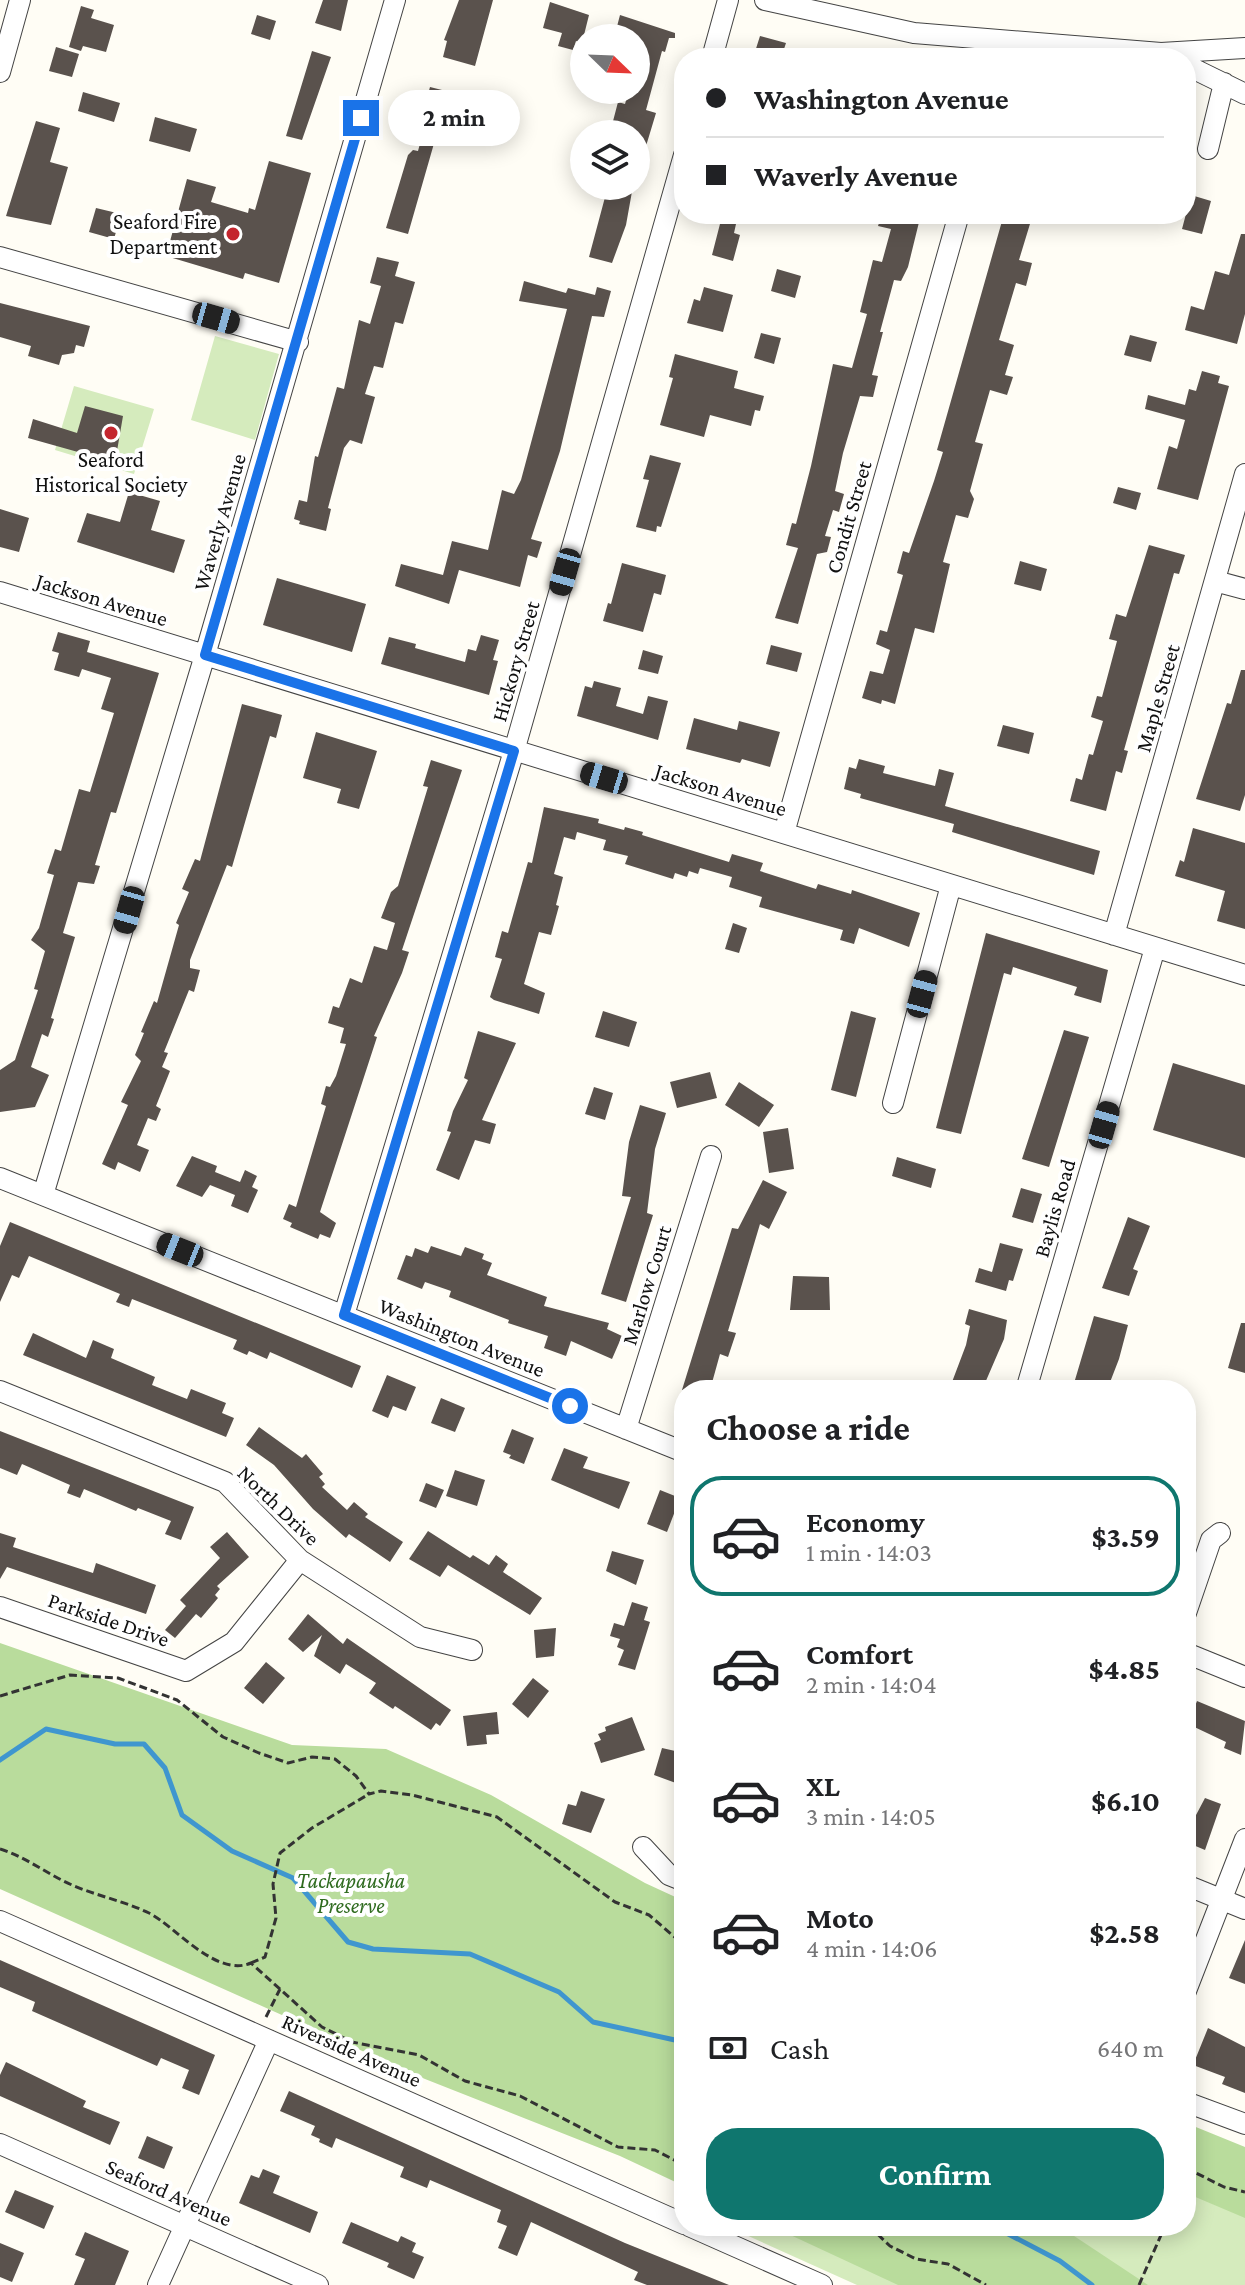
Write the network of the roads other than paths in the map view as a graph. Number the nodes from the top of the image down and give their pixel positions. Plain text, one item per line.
1 (20, 0) edge
2 (395, 0) edge
3 (728, 0) edge
4 (765, 0) edge
5 (715, 48) edge
6 (1000, 48) edge
7 (1245, 48) edge
8 (1196, 52) edge
9 (1196, 70) edge
10 (0, 72) edge
11 (1224, 83) junction
12 (1245, 94) edge
13 (1208, 149) dead end
14 (674, 190) edge
15 (956, 224) edge
16 (0, 257) edge
17 (298, 342) junction
18 (1245, 474) edge
19 (1215, 581) junction
20 (1245, 589) edge
21 (0, 592) edge
22 (205, 655) junction
23 (514, 751) junction
24 (784, 833) junction
25 (951, 885) junction
26 (1114, 935) junction
27 (1155, 948) junction
28 (1245, 975) edge
29 (893, 1103) dead end
30 (711, 1156) dead end
31 (0, 1178) edge
32 (43, 1195) junction
33 (344, 1315) junction
34 (1029, 1380) edge
35 (0, 1391) edge
36 (626, 1429) junction
37 (674, 1448) edge
38 (1220, 1533) dead end
39 (300, 1560) junction
40 (1196, 1584) edge
41 (0, 1607) edge
42 (472, 1650) dead end
43 (1196, 1657) edge
44 (1245, 1677) edge
45 (1245, 1839) edge
46 (643, 1847) dead end
47 (674, 1877) edge
48 (1196, 1889) edge
49 (1221, 1900) junction
50 (1245, 1909) edge
51 (0, 1921) edge
52 (1196, 1965) edge
53 (264, 2037) junction
54 (1196, 2106) edge
55 (1245, 2124) edge
56 (0, 2144) edge
57 (674, 2220) edge
58 (184, 2225) junction
59 (711, 2236) edge
60 (158, 2285) edge
61 (318, 2285) edge
62 (822, 2285) edge

1 - 10 street
2 - 17 street, Waverly Avenue
3 - 5 street
4 - 6 street
7 - 8 street
9 - 11 street
11 - 12 street
11 - 13 street
14 - 23 street, Hickory Street
15 - 24 street, Condit Street
16 - 17 street
17 - 22 street, Waverly Avenue
18 - 19 street, Maple Street
19 - 20 street
19 - 26 street, Maple Street
21 - 22 street, Jackson Avenue
22 - 23 street, Jackson Avenue
22 - 32 street, Waverly Avenue
23 - 24 street, Jackson Avenue
23 - 33 street, Hickory Street
24 - 25 street, Jackson Avenue
25 - 26 street, Jackson Avenue
25 - 29 street
26 - 27 street, Jackson Avenue
27 - 28 street, Jackson Avenue
27 - 34 street, Baylis Road
30 - 36 street, Marlow Court
31 - 32 street, Washington Avenue
32 - 33 street, Washington Avenue
33 - 36 street, Washington Avenue
35 - 39 street, North Drive
36 - 37 street, Washington Avenue
38 - 40 street
39 - 41 street, Parkside Drive
39 - 42 street, North Drive
43 - 44 street
45 - 49 street
46 - 47 street
48 - 49 street
49 - 50 street
49 - 52 street
51 - 53 street, Riverside Avenue
53 - 57 street, Riverside Avenue
53 - 58 street
54 - 55 street
56 - 58 street, Seaford Avenue
58 - 60 street
58 - 61 street, Seaford Avenue
59 - 62 street, Riverside Avenue

